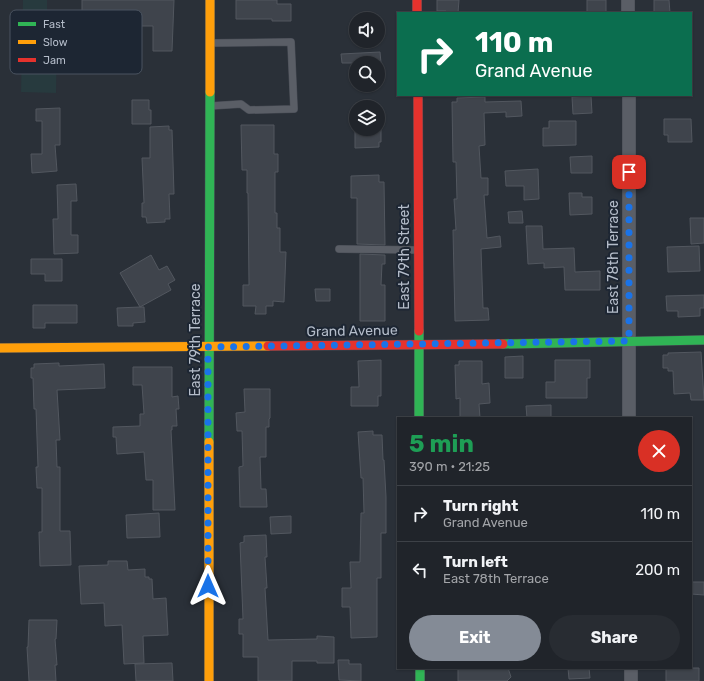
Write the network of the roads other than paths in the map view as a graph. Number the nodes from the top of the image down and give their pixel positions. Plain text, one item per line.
1 (210, 0) edge
2 (417, 0) edge
3 (628, 0) edge
4 (417, 12) edge
5 (628, 12) edge
6 (210, 43) junction
7 (418, 96) edge
8 (628, 96) edge
9 (210, 106) junction
10 (339, 249) dead end
11 (418, 250) junction
12 (704, 340) edge
13 (629, 341) junction
14 (418, 345) junction
15 (208, 347) junction
16 (0, 348) edge
17 (419, 417) edge
18 (629, 417) edge
19 (420, 669) edge
20 (631, 669) edge
21 (208, 681) edge
22 (420, 681) edge
23 (631, 681) edge

1 - 6 street, East 79th Terrace
2 - 4 street
3 - 5 street
6 - 9 street, East 79th Terrace
6 - 9 lane
7 - 11 street, East 79th Street
8 - 13 street, East 78th Terrace
9 - 15 street, East 79th Terrace
10 - 11 lane
11 - 14 street, East 79th Street
12 - 13 street, Grand Avenue
13 - 14 street, Grand Avenue
13 - 18 street, East 78th Terrace
14 - 15 street, Grand Avenue
14 - 17 street, East 79th Street
15 - 16 street, Grand Avenue
15 - 21 street, East 79th Terrace
19 - 22 street
20 - 23 street

